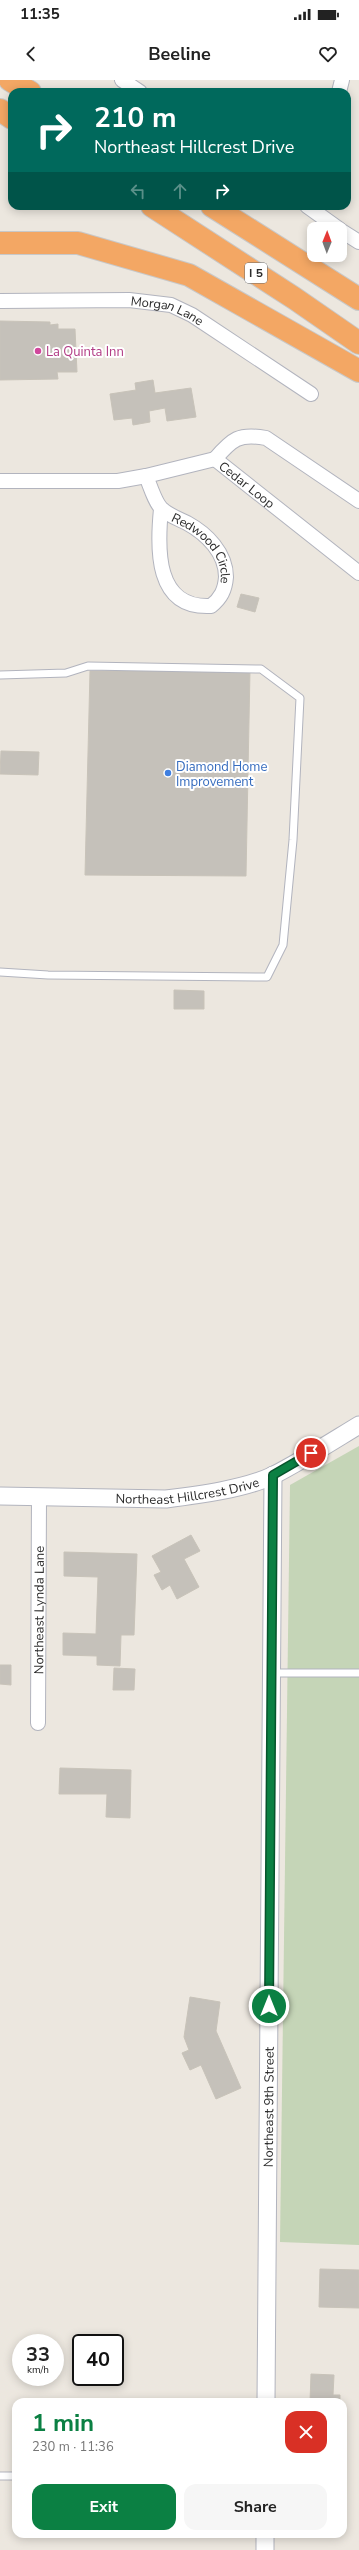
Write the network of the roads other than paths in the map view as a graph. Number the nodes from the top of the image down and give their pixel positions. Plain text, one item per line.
1 (10, 80) edge
2 (27, 80) edge
3 (122, 80) edge
4 (23, 88) edge
5 (37, 88) edge
6 (134, 88) edge
7 (158, 210) edge
8 (218, 210) edge
9 (312, 210) edge
10 (330, 222) edge
11 (347, 234) edge
12 (359, 242) edge
13 (0, 243) edge
14 (359, 299) edge
15 (0, 301) edge
16 (359, 343) edge
17 (359, 371) edge
18 (311, 394) dead end
19 (215, 459) junction
20 (146, 476) junction
21 (0, 481) edge
22 (359, 501) edge
23 (161, 509) junction
24 (359, 573) edge
25 (0, 675) edge
26 (0, 972) edge
27 (359, 1425) edge
28 (273, 1475) junction
29 (0, 1496) edge
30 (39, 1497) junction
31 (272, 1673) junction
32 (359, 1673) edge
33 (38, 1723) dead end
34 (266, 2398) edge
35 (0, 2476) edge
36 (12, 2476) edge
37 (265, 2538) edge
38 (265, 2550) edge

1 - 4 highway
2 - 5 highway
3 - 6 street
7 - 16 highway, I 5
8 - 14 highway, I 5
9 - 10 street
11 - 12 street
13 - 17 highway
15 - 18 street, Morgan Lane
19 - 20 street
19 - 22 street, Cedar Loop
19 - 24 street, Cedar Loop
20 - 21 street
20 - 23 street, Redwood Circle
23 - 23 street, Redwood Circle
25 - 26 lane
27 - 28 street, Northeast Hillcrest Drive
28 - 30 street, Northeast Hillcrest Drive
28 - 31 street, Northeast 9th Street
29 - 30 street, Northeast Hillcrest Drive
30 - 33 street, Northeast Lynda Lane
31 - 32 lane
31 - 34 street, Northeast 9th Street
35 - 36 lane
37 - 38 street

